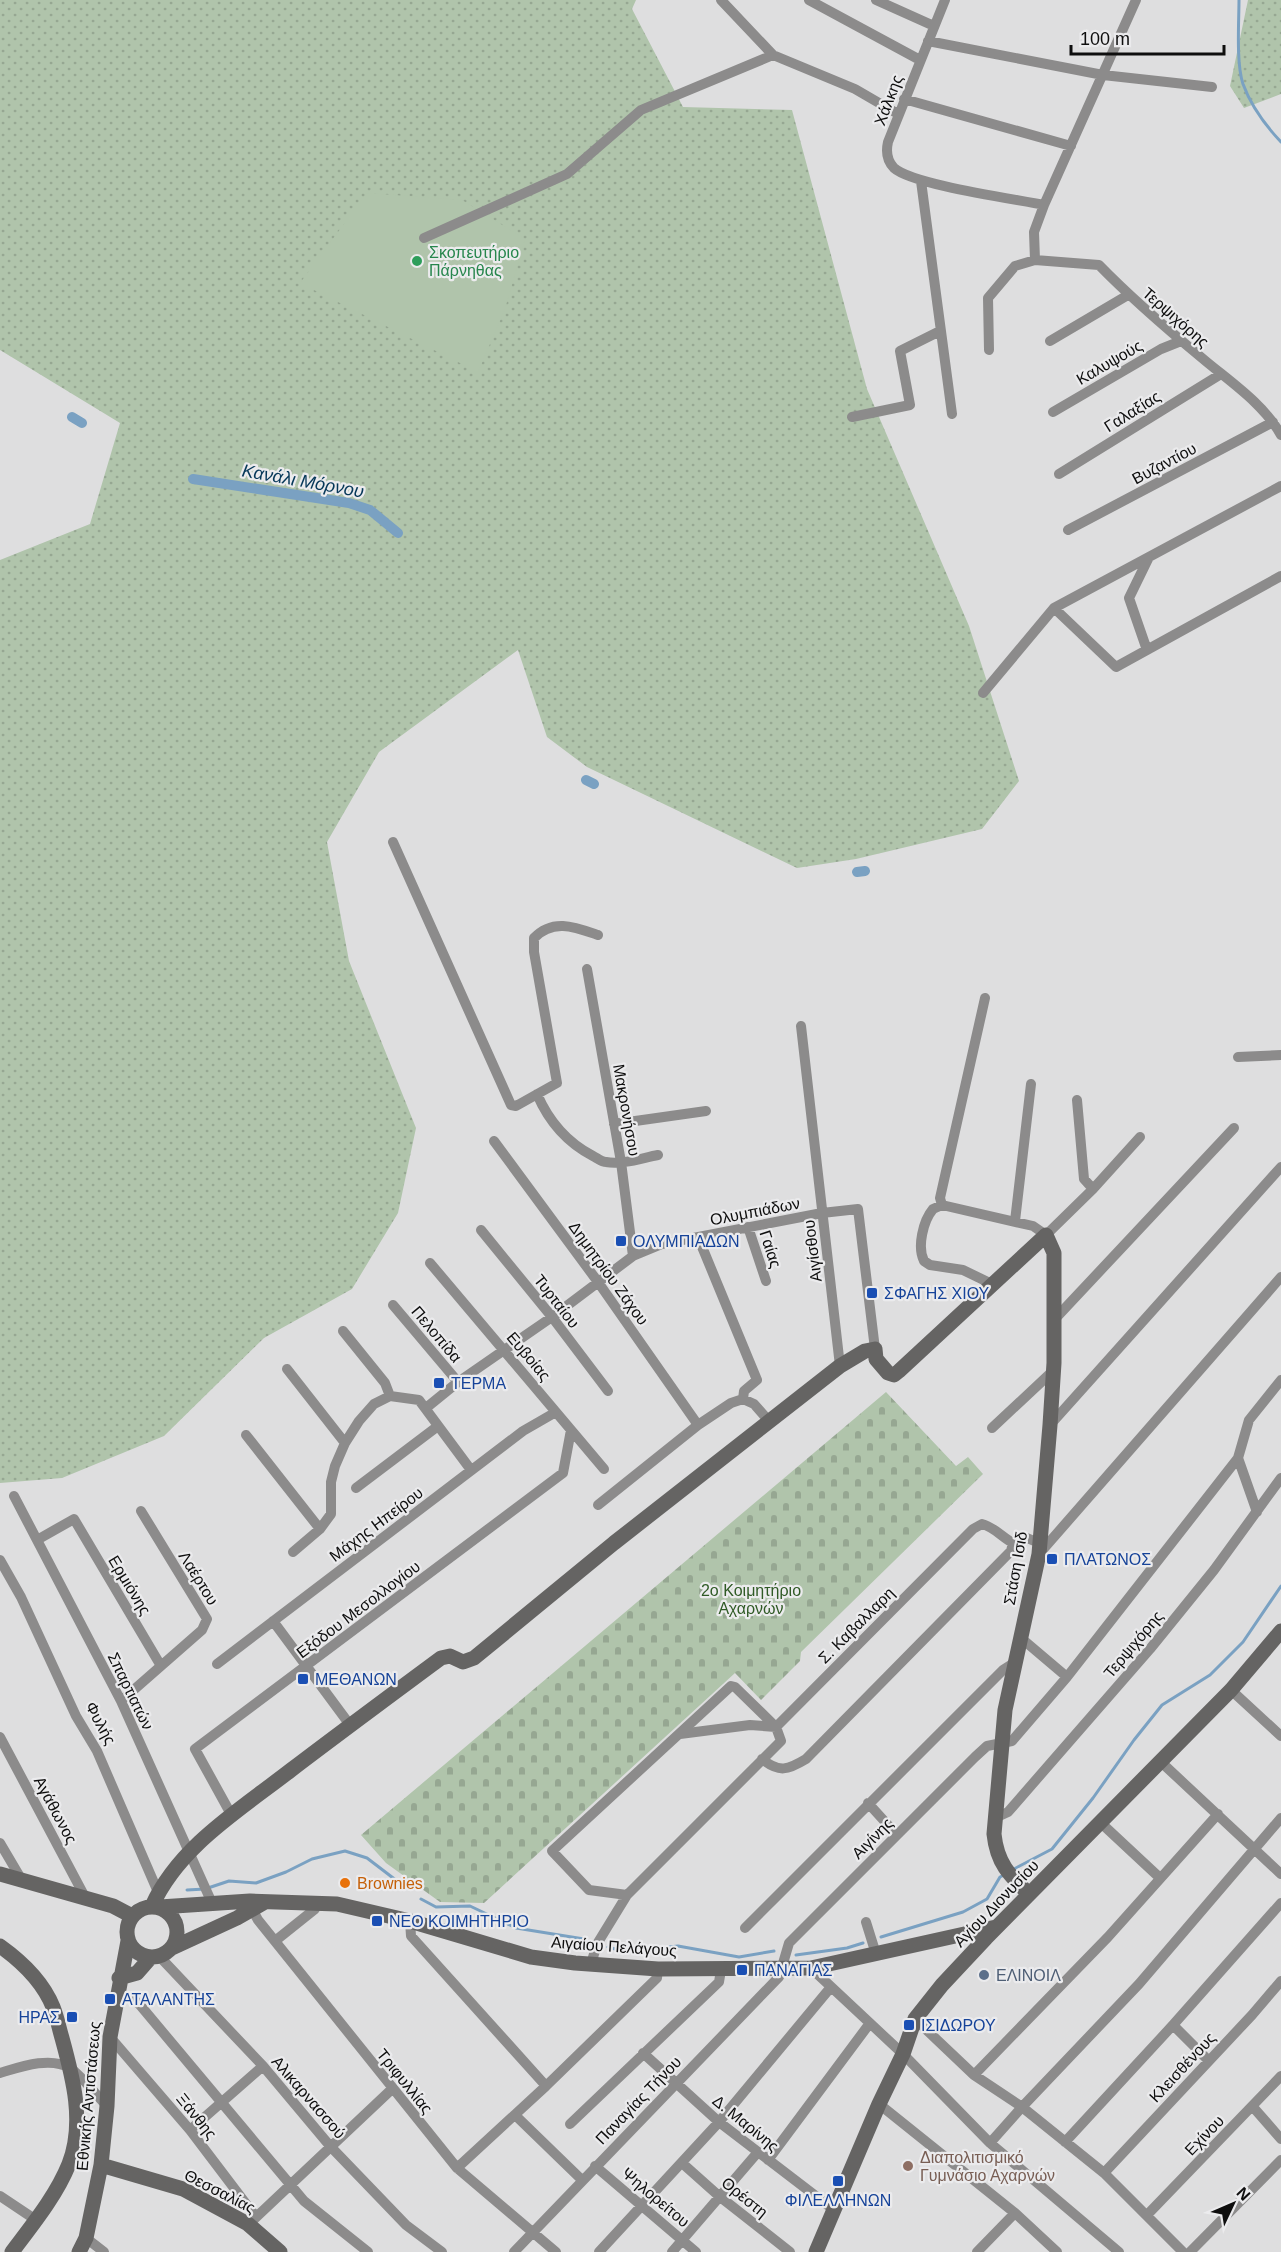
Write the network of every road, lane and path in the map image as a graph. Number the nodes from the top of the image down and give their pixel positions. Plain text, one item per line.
1 (721, 0) edge
2 (809, 0) edge
3 (876, 0) edge
4 (945, 0) edge
5 (1136, 0) edge
6 (934, 26) junction
7 (928, 41) junction
8 (773, 55) junction
9 (920, 60) junction
10 (1103, 75) junction
11 (1212, 87) dead end
12 (904, 99) junction
13 (898, 114) junction
14 (1071, 146) junction
15 (921, 181) junction
16 (1044, 205) junction
17 (424, 238) dead end
18 (1035, 260) junction
19 (1128, 295) junction
20 (940, 331) junction
21 (1050, 341) dead end
22 (1181, 341) junction
23 (989, 350) dead end
24 (1221, 374) junction
25 (1053, 412) dead end
26 (951, 414) dead end
27 (852, 417) dead end
28 (1273, 422) junction
29 (1281, 435) edge
30 (1059, 474) dead end
31 (1281, 486) edge
32 (1068, 530) dead end
33 (1149, 557) junction
34 (1281, 576) edge
35 (1054, 608) junction
36 (1147, 650) junction
37 (983, 693) dead end
38 (393, 842) dead end
39 (598, 935) dead end
40 (587, 969) dead end
41 (985, 998) dead end
42 (801, 1026) dead end
43 (1281, 1055) edge
44 (1238, 1057) dead end
45 (1031, 1084) dead end
46 (537, 1094) junction
47 (1077, 1101) dead end
48 (706, 1111) dead end
49 (614, 1124) junction
50 (1234, 1128) dead end
51 (1140, 1137) dead end
52 (494, 1141) dead end
53 (658, 1155) dead end
54 (621, 1162) junction
55 (1281, 1167) edge
56 (1093, 1190) junction
57 (942, 1205) junction
58 (822, 1213) junction
59 (1015, 1221) junction
60 (748, 1227) junction
61 (481, 1230) dead end
62 (1046, 1235) junction
63 (698, 1237) junction
64 (633, 1256) junction
65 (430, 1263) dead end
66 (1281, 1277) edge
67 (766, 1281) dead end
68 (598, 1282) junction
69 (994, 1285) junction
70 (393, 1305) dead end
71 (552, 1317) junction
72 (1053, 1321) junction
73 (343, 1331) dead end
74 (874, 1349) junction
75 (505, 1350) junction
76 (840, 1366) junction
77 (287, 1369) dead end
78 (1054, 1370) junction
79 (1281, 1380) edge
80 (458, 1382) junction
81 (608, 1391) dead end
82 (390, 1396) junction
83 (743, 1399) junction
84 (426, 1408) junction
85 (556, 1412) junction
86 (769, 1421) junction
87 (698, 1425) junction
88 (1050, 1425) junction
89 (438, 1426) junction
90 (992, 1428) dead end
91 (572, 1430) junction
92 (246, 1435) dead end
93 (345, 1443) junction
94 (1238, 1458) junction
95 (604, 1469) dead end
96 (471, 1470) junction
97 (1281, 1478) edge
98 (356, 1488) dead end
99 (14, 1496) dead end
100 (598, 1505) dead end
101 (141, 1511) dead end
102 (1257, 1512) junction
103 (320, 1529) junction
104 (37, 1540) junction
105 (1013, 1544) junction
106 (1039, 1548) junction
107 (293, 1552) dead end
108 (0, 1560) edge
109 (273, 1621) junction
110 (1281, 1631) edge
111 (1021, 1638) junction
112 (1017, 1660) junction
113 (217, 1664) dead end
114 (161, 1666) junction
115 (307, 1666) junction
116 (1067, 1677) junction
117 (1231, 1690) junction
118 (121, 1701) junction
119 (350, 1725) junction
120 (776, 1727) junction
121 (679, 1734) junction
122 (1281, 1736) edge
123 (0, 1737) edge
124 (1001, 1744) junction
125 (762, 1759) junction
126 (1161, 1762) junction
127 (868, 1803) junction
128 (1218, 1814) junction
129 (232, 1816) junction
130 (995, 1818) junction
131 (1281, 1818) edge
132 (1101, 1823) junction
133 (897, 1834) junction
134 (0, 1843) edge
135 (1255, 1849) junction
136 (189, 1852) junction
137 (0, 1874) edge
138 (1281, 1874) edge
139 (1160, 1878) junction
140 (23, 1882) junction
141 (1029, 1894) junction
142 (627, 1895) junction
143 (85, 1897) junction
144 (157, 1902) junction
145 (212, 1903) junction
146 (315, 1903) junction
147 (1281, 1903) edge
148 (259, 1906) junction
149 (132, 1916) junction
150 (410, 1921) junction
151 (867, 1922) dead end
152 (996, 1927) junction
153 (745, 1928) dead end
154 (128, 1941) junction
155 (275, 1941) junction
156 (0, 1946) edge
157 (172, 1948) junction
158 (876, 1954) junction
159 (155, 1957) junction
160 (591, 1964) junction
161 (811, 1968) junction
162 (658, 1969) junction
163 (782, 1969) junction
164 (721, 1970) junction
165 (120, 1978) junction
166 (1281, 1981) edge
167 (831, 1987) junction
168 (116, 1999) junction
169 (915, 2019) junction
170 (870, 2023) junction
171 (1173, 2025) junction
172 (110, 2037) junction
173 (643, 2053) junction
174 (903, 2054) junction
175 (1208, 2060) junction
176 (263, 2066) junction
177 (70, 2068) junction
178 (0, 2073) edge
179 (974, 2074) junction
180 (1281, 2076) edge
181 (675, 2084) junction
182 (546, 2086) junction
183 (392, 2089) junction
184 (223, 2102) junction
185 (879, 2104) junction
186 (107, 2106) junction
187 (1022, 2107) junction
188 (1253, 2107) junction
189 (515, 2115) junction
190 (719, 2121) junction
191 (570, 2124) dead end
192 (190, 2130) junction
193 (1281, 2139) edge
194 (1065, 2142) junction
195 (990, 2144) junction
196 (330, 2146) junction
197 (758, 2152) junction
198 (768, 2160) junction
199 (1281, 2160) edge
200 (682, 2163) junction
201 (100, 2165) junction
202 (595, 2166) junction
203 (457, 2168) junction
204 (1104, 2173) junction
205 (582, 2180) junction
206 (291, 2186) junction
207 (0, 2196) edge
208 (719, 2196) junction
209 (642, 2205) junction
210 (834, 2210) junction
211 (1015, 2213) junction
212 (1147, 2215) junction
213 (36, 2220) junction
214 (252, 2221) junction
215 (532, 2232) junction
216 (683, 2240) junction
217 (82, 2245) edge
218 (12, 2252) edge
219 (104, 2252) edge
220 (280, 2252) edge
221 (368, 2252) edge
222 (442, 2252) edge
223 (514, 2252) edge
224 (555, 2252) edge
225 (599, 2252) edge
226 (672, 2252) edge
227 (696, 2252) edge
228 (790, 2252) edge
229 (816, 2252) edge
230 (977, 2252) edge
231 (1057, 2252) edge
232 (1119, 2252) edge
233 (1183, 2252) edge
234 (1190, 2252) edge

1 - 8 street
2 - 9 street
3 - 6 street
4 - 6 street, Χάλκης
5 - 10 street
6 - 7 street, Χάλκης
7 - 9 street, Χάλκης
7 - 10 street
8 - 13 street
8 - 17 street
9 - 12 street, Χάλκης
10 - 11 street
10 - 14 street
12 - 13 street, Χάλκης
12 - 14 street
13 - 15 street, Χάλκης
14 - 16 street
15 - 16 street, Χάλκης
15 - 20 street
16 - 18 street
18 - 19 street, Τερψιχόρης
18 - 23 street
19 - 21 street
19 - 22 street, Τερψιχόρης
20 - 26 street
20 - 27 street
22 - 24 street, Τερψιχόρης
22 - 25 street, Καλυψούς
24 - 28 street, Τερψιχόρης
24 - 30 street, Γαλαξίας
28 - 29 street, Τερψιχόρης
28 - 32 street, Βυζαντίου
31 - 33 street
33 - 35 street
33 - 36 street
34 - 36 street
35 - 36 street
35 - 37 street
38 - 46 street
39 - 46 street
40 - 49 street, Μακρονήσου
41 - 57 street
42 - 58 street, Αιγίσθου
43 - 44 street
45 - 59 street
46 - 54 street
47 - 56 street
48 - 49 street
49 - 54 street, Μακρονήσου
50 - 72 street
51 - 56 street
52 - 68 street, Δημητρίου Ζάχου
53 - 54 street
54 - 64 street, Μακρονήσου
55 - 88 street
56 - 62 street
57 - 59 street
57 - 69 street
58 - 60 street, Ολυμπιάδων
58 - 74 street, Ολυμπιάδων
58 - 76 street, Αιγίσθου
59 - 62 street
60 - 63 street, Ολυμπιάδων
60 - 67 street, Γαίας
61 - 71 street, Τυρταίου
62 - 69 street
62 - 72 street, Στάση Ισιδ
63 - 64 street, Ολυμπιάδων
63 - 83 street
64 - 68 street, Ολυμπιάδων
65 - 75 street, Ευβοίας
66 - 106 street
68 - 71 street, Ολυμπιάδων
68 - 87 street, Δημητρίου Ζάχου
69 - 74 street
70 - 80 street, Πελοπίδα
71 - 75 street, Ολυμπιάδων
71 - 81 street, Τυρταίου
72 - 78 street, Στάση Ισιδ
73 - 82 street
74 - 76 street
75 - 80 street, Ολυμπιάδων
75 - 85 street, Ευβοίας
76 - 86 street
77 - 93 street
78 - 88 street, Στάση Ισιδ
78 - 90 street
79 - 94 street
80 - 84 street, Ολυμπιάδων
82 - 84 street
82 - 93 street
83 - 86 street
83 - 87 street
84 - 89 street
85 - 91 street, Ευβοίας
85 - 96 street, Μάχης Ηπείρου
86 - 119 street
87 - 100 street
88 - 106 street, Στάση Ισιδ
89 - 96 street
89 - 98 street
91 - 95 street, Ευβοίας
91 - 115 street, Εξόδου Μεσολλογίου
92 - 103 street
93 - 103 street
94 - 102 street
94 - 116 street, Αιγίνης
96 - 109 street, Μάχης Ηπείρου
97 - 102 street, Τερψιχόρης
99 - 104 street, Σπαρτιατών
101 - 114 street, Λαέρτου
102 - 130 street, Τερψιχόρης
103 - 107 street
104 - 114 street, Ερμιόνης
104 - 118 street, Σπαρτιατών
105 - 106 street
105 - 120 street, Σ. Καβαλλαρη
105 - 125 street
106 - 111 street, Στάση Ισιδ
108 - 144 street, Φυλής
109 - 113 street, Μάχης Ηπείρου
109 - 115 street
110 - 117 street, Αγίου Διονυσίου
111 - 112 street, Στάση Ισιδ
111 - 116 street
112 - 124 street, Στάση Ισιδ
112 - 127 street
114 - 118 street, Λαέρτου
115 - 119 street
115 - 129 street, Εξόδου Μεσολλογίου
116 - 124 street, Αιγίνης
117 - 122 street
117 - 126 street, Αγίου Διονυσίου
118 - 136 street, Σπαρτιατών
119 - 129 street
120 - 121 street
120 - 121 street
120 - 125 street
121 - 142 street
123 - 143 street, Αγάθωνος
124 - 130 street, Στάση Ισιδ
124 - 133 street, Αιγίνης
125 - 142 street
126 - 128 street
126 - 132 street, Αγίου Διονυσίου
127 - 133 street
127 - 153 street
128 - 135 street
128 - 139 street
129 - 136 street
130 - 141 street, Στάση Ισιδ
131 - 135 street
132 - 139 street
132 - 141 street, Αγίου Διονυσίου
133 - 163 street, Αιγίνης
134 - 140 street
135 - 138 street
135 - 187 street
136 - 144 street
136 - 145 street, Σπαρτιατών
137 - 140 street
139 - 179 street
140 - 143 street
141 - 152 street, Αγίου Διονυσίου
142 - 160 street
143 - 149 street
144 - 145 street, Αιγαίου Πελάγους
144 - 149 street
144 - 157 street
145 - 148 street, Αιγαίου Πελάγους
146 - 148 street, Αιγαίου Πελάγους
146 - 150 street, Αιγαίου Πελάγους
146 - 155 street
147 - 171 street
148 - 155 street, Τριφυλλίας
148 - 157 street
149 - 154 street
150 - 160 street, Αιγαίου Πελάγους
150 - 182 street
151 - 158 street
152 - 158 street, Αιγαίου Πελάγους
152 - 169 street, Αγίου Διονυσίου
154 - 159 street
154 - 165 street, Εθνικής Αντιστάσεως
155 - 183 street, Τριφυλλίας
156 - 177 street
157 - 159 street
158 - 161 street, Αιγαίου Πελάγους
159 - 165 street
159 - 176 street, Αλικαρνασσού
160 - 162 street, Αιγαίου Πελάγους
161 - 163 street, Αιγαίου Πελάγους
161 - 167 street
162 - 164 street, Αιγαίου Πελάγους
162 - 182 street
163 - 164 street, Αιγαίου Πελάγους
163 - 181 street, Παναγίας Τήνου
164 - 173 street
165 - 168 street, Εθνικής Αντιστάσεως
166 - 175 street, Κλεισθένους
167 - 170 street
167 - 190 street
168 - 172 street, Εθνικής Αντιστάσεως
168 - 184 street
169 - 174 street, Αγίου Διονυσίου
169 - 179 street
170 - 174 street
170 - 198 street
171 - 175 street
171 - 194 street
172 - 186 street, Εθνικής Αντιστάσεως
172 - 192 street, Ξάνθης
173 - 181 street, Δ. Μαρίνης
173 - 191 street
174 - 185 street, Αγίου Διονυσίου
174 - 195 street
175 - 204 street, Κλεισθένους
176 - 184 street
176 - 196 street, Αλικαρνασσού
177 - 178 street
177 - 186 street
177 - 213 street
179 - 187 street
180 - 188 street, Εχίνου
181 - 190 street, Δ. Μαρίνης
181 - 202 street, Παναγίας Τήνου
182 - 189 street
183 - 196 street
183 - 203 street, Τριφυλλίας
184 - 192 street
184 - 206 street
185 - 210 street, Αγίου Διονυσίου
185 - 211 street
186 - 201 street, Εθνικής Αντιστάσεως
187 - 194 street
187 - 195 street
188 - 193 street
188 - 212 street, Εχίνου
189 - 203 street
189 - 205 street
190 - 197 street, Δ. Μαρίνης
190 - 200 street
192 - 214 street, Ξάνθης
194 - 204 street
195 - 232 street
196 - 206 street
196 - 222 street, Αλικαρνασσού
197 - 198 street, Δ. Μαρίνης
197 - 208 street
198 - 210 street, Δ. Μαρίνης
199 - 234 street
200 - 208 street, Ορέστη
200 - 209 street
201 - 214 street, Θεσσαλίας
201 - 217 street, Εθνικής Αντιστάσεως
202 - 205 street, Παναγίας Τήνου
202 - 209 street, Ψηλορείτου
203 - 215 street, Τριφυλλίας
204 - 212 street
205 - 215 street, Παναγίας Τήνου
206 - 214 street
206 - 221 street
207 - 213 street
208 - 216 street
208 - 228 street, Ορέστη
209 - 216 street, Ψηλορείτου
209 - 225 street
210 - 229 street, Αγίου Διονυσίου
211 - 230 street
211 - 231 street
212 - 233 street
213 - 218 street
214 - 220 street, Θεσσαλίας
215 - 223 street, Παναγίας Τήνου
215 - 224 street, Τριφυλλίας
216 - 226 street
216 - 227 street, Ψηλορείτου
217 - 219 street

